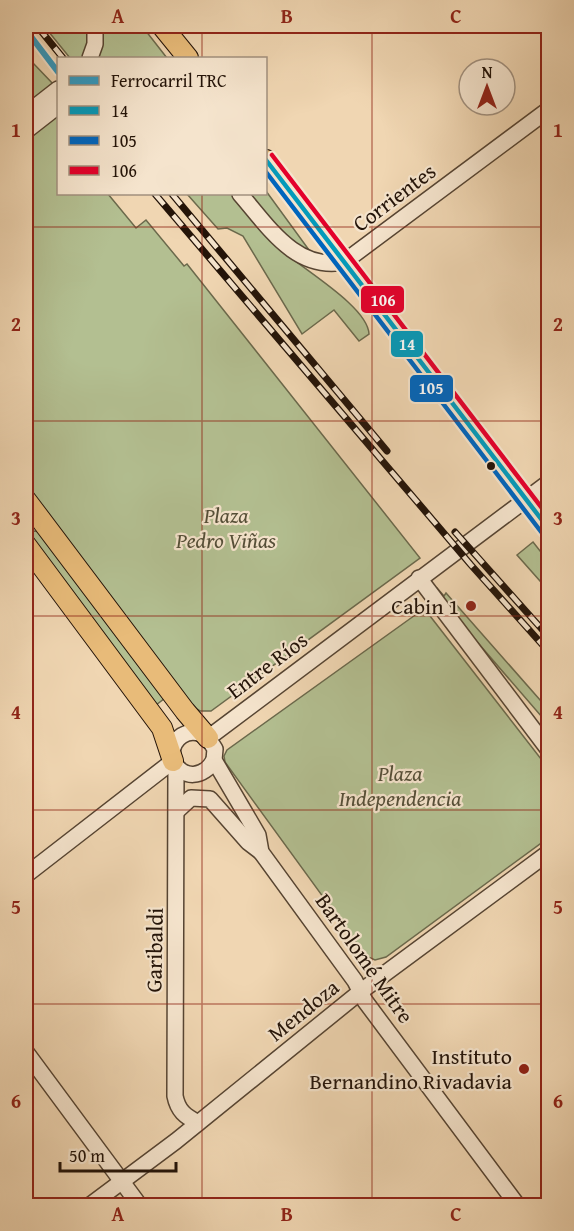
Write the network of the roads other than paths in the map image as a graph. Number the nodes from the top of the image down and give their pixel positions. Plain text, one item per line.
1 (95, 26) edge
2 (162, 26) edge
3 (90, 57) edge
4 (187, 57) edge
5 (57, 90) edge
6 (57, 107) edge
7 (549, 110) edge
8 (26, 114) edge
9 (26, 131) edge
10 (267, 161) edge
11 (241, 195) edge
12 (344, 262) junction
13 (549, 483) edge
14 (526, 499) junction
15 (26, 500) edge
16 (549, 528) edge
17 (26, 545) edge
18 (419, 578) junction
19 (208, 738) junction
20 (549, 748) edge
21 (214, 760) junction
22 (175, 764) junction
23 (178, 810) junction
24 (261, 852) junction
25 (549, 853) edge
26 (26, 875) edge
27 (360, 992) junction
28 (26, 1052) edge
29 (198, 1123) junction
30 (122, 1181) junction
31 (89, 1206) edge
32 (140, 1206) edge
33 (518, 1206) edge

1 - 3 street
2 - 4 main road
5 - 8 street
6 - 9 street
7 - 12 street, Corrientes
10 - 12 main road
11 - 12 street, Corrientes
12 - 14 main road
13 - 14 street, Entre Ríos
14 - 16 main road
14 - 18 street, Entre Ríos
15 - 19 main road, Bartolomé Mitre
17 - 22 main road
18 - 19 street, Entre Ríos
18 - 20 street
19 - 21 street, Bartolomé Mitre
19 - 22 street
21 - 22 street
21 - 24 street, Bartolomé Mitre
22 - 23 street, Garibaldi
22 - 26 street
23 - 24 street, Bartolomé Mitre
23 - 29 street, Garibaldi
24 - 27 street, Bartolomé Mitre
25 - 27 street, Mendoza
27 - 29 street, Mendoza
27 - 33 street, Bartolomé Mitre
28 - 30 street
29 - 30 street, Mendoza
30 - 31 street, Mendoza
30 - 32 street

